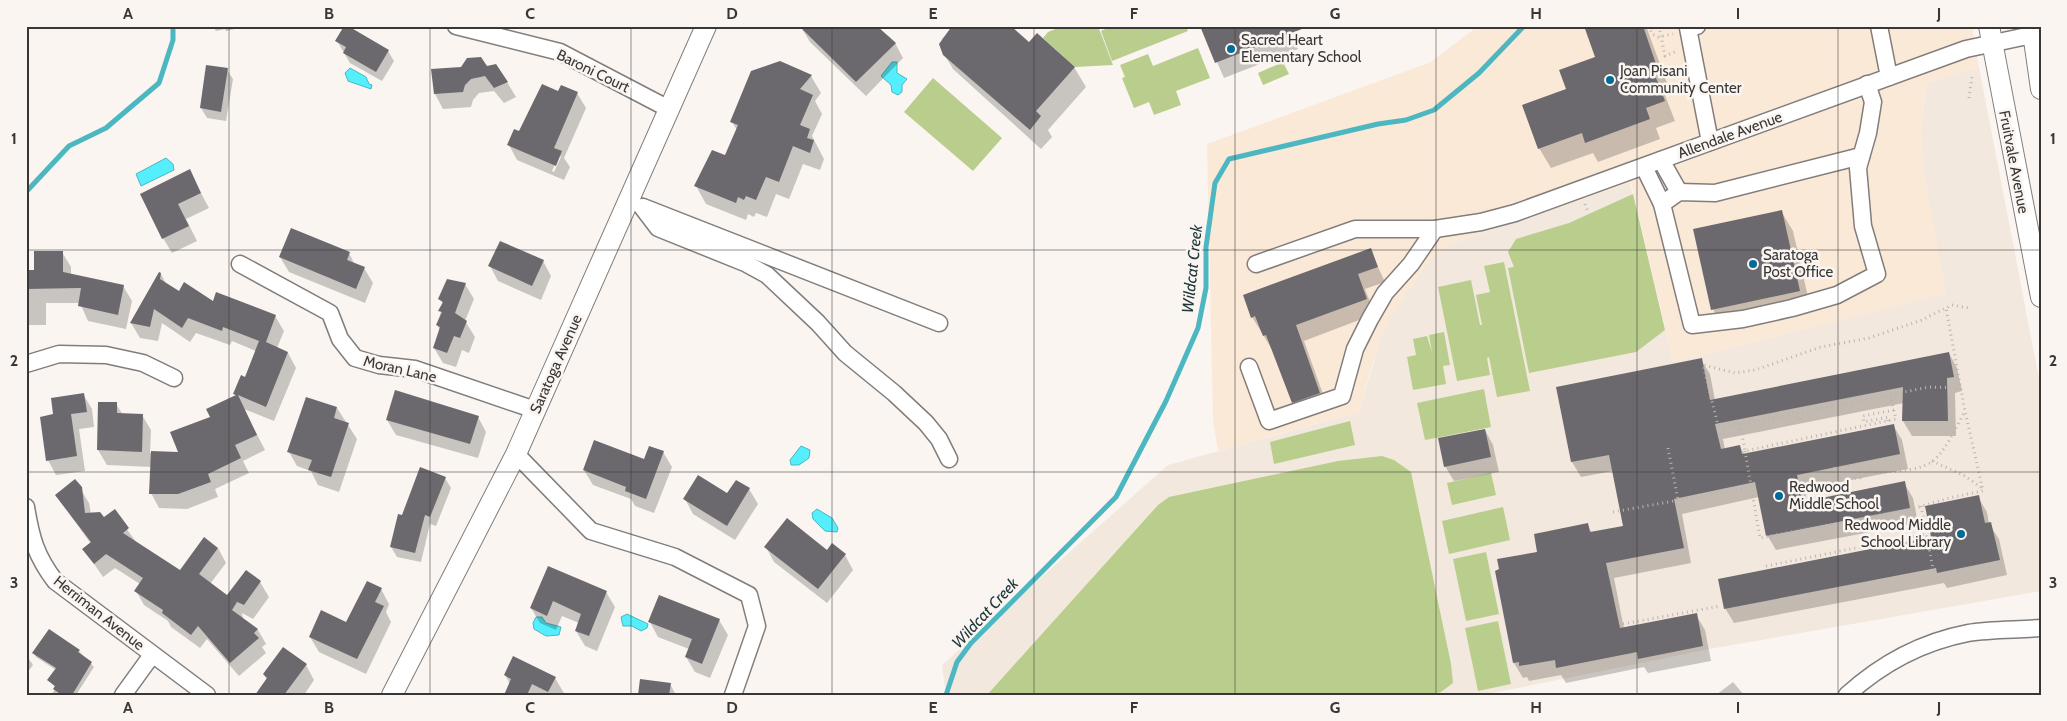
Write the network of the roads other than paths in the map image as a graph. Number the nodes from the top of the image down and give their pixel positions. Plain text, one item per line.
1 (456, 26) edge
2 (706, 26) edge
3 (1697, 26) edge
4 (1879, 26) edge
5 (2035, 32) edge
6 (1991, 35) edge
7 (1888, 77) junction
8 (1867, 84) junction
9 (2041, 89) edge
10 (669, 109) junction
11 (1710, 142) junction
12 (1862, 156) junction
13 (1661, 160) junction
14 (1644, 167) junction
15 (1679, 192) junction
16 (635, 204) junction
17 (1662, 204) junction
18 (1435, 229) junction
19 (240, 264) dead end
20 (1256, 264) dead end
21 (2041, 297) edge
22 (939, 323) dead end
23 (26, 364) edge
24 (1249, 367) dead end
25 (174, 378) dead end
26 (535, 410) junction
27 (516, 454) junction
28 (950, 459) dead end
29 (26, 507) edge
30 (2041, 628) edge
31 (152, 656) junction
32 (123, 695) edge
33 (207, 695) edge
34 (392, 695) edge
35 (733, 695) edge
36 (1847, 695) edge

1 - 10 street, Baroni Court
2 - 10 main road, Saratoga Avenue
3 - 11 street
4 - 7 street
5 - 6 street, Allendale Avenue
5 - 9 main road
6 - 7 street, Allendale Avenue
6 - 21 main road, Fruitvale Avenue
7 - 8 street, Allendale Avenue
8 - 11 street, Allendale Avenue
8 - 12 street
10 - 16 main road, Saratoga Avenue
11 - 13 street, Allendale Avenue
12 - 15 street
12 - 17 street
13 - 14 street, Allendale Avenue
13 - 15 street
14 - 17 street
14 - 18 street, Allendale Avenue
15 - 17 street
16 - 22 street
16 - 26 main road, Saratoga Avenue
16 - 28 street
18 - 20 street, Allendale Avenue
18 - 24 street
19 - 26 street, Moran Lane
23 - 25 street
26 - 27 main road, Saratoga Avenue
27 - 34 main road, Saratoga Avenue
27 - 35 street
29 - 31 street, Herriman Avenue
30 - 36 street
31 - 32 street
31 - 33 street, Herriman Avenue

